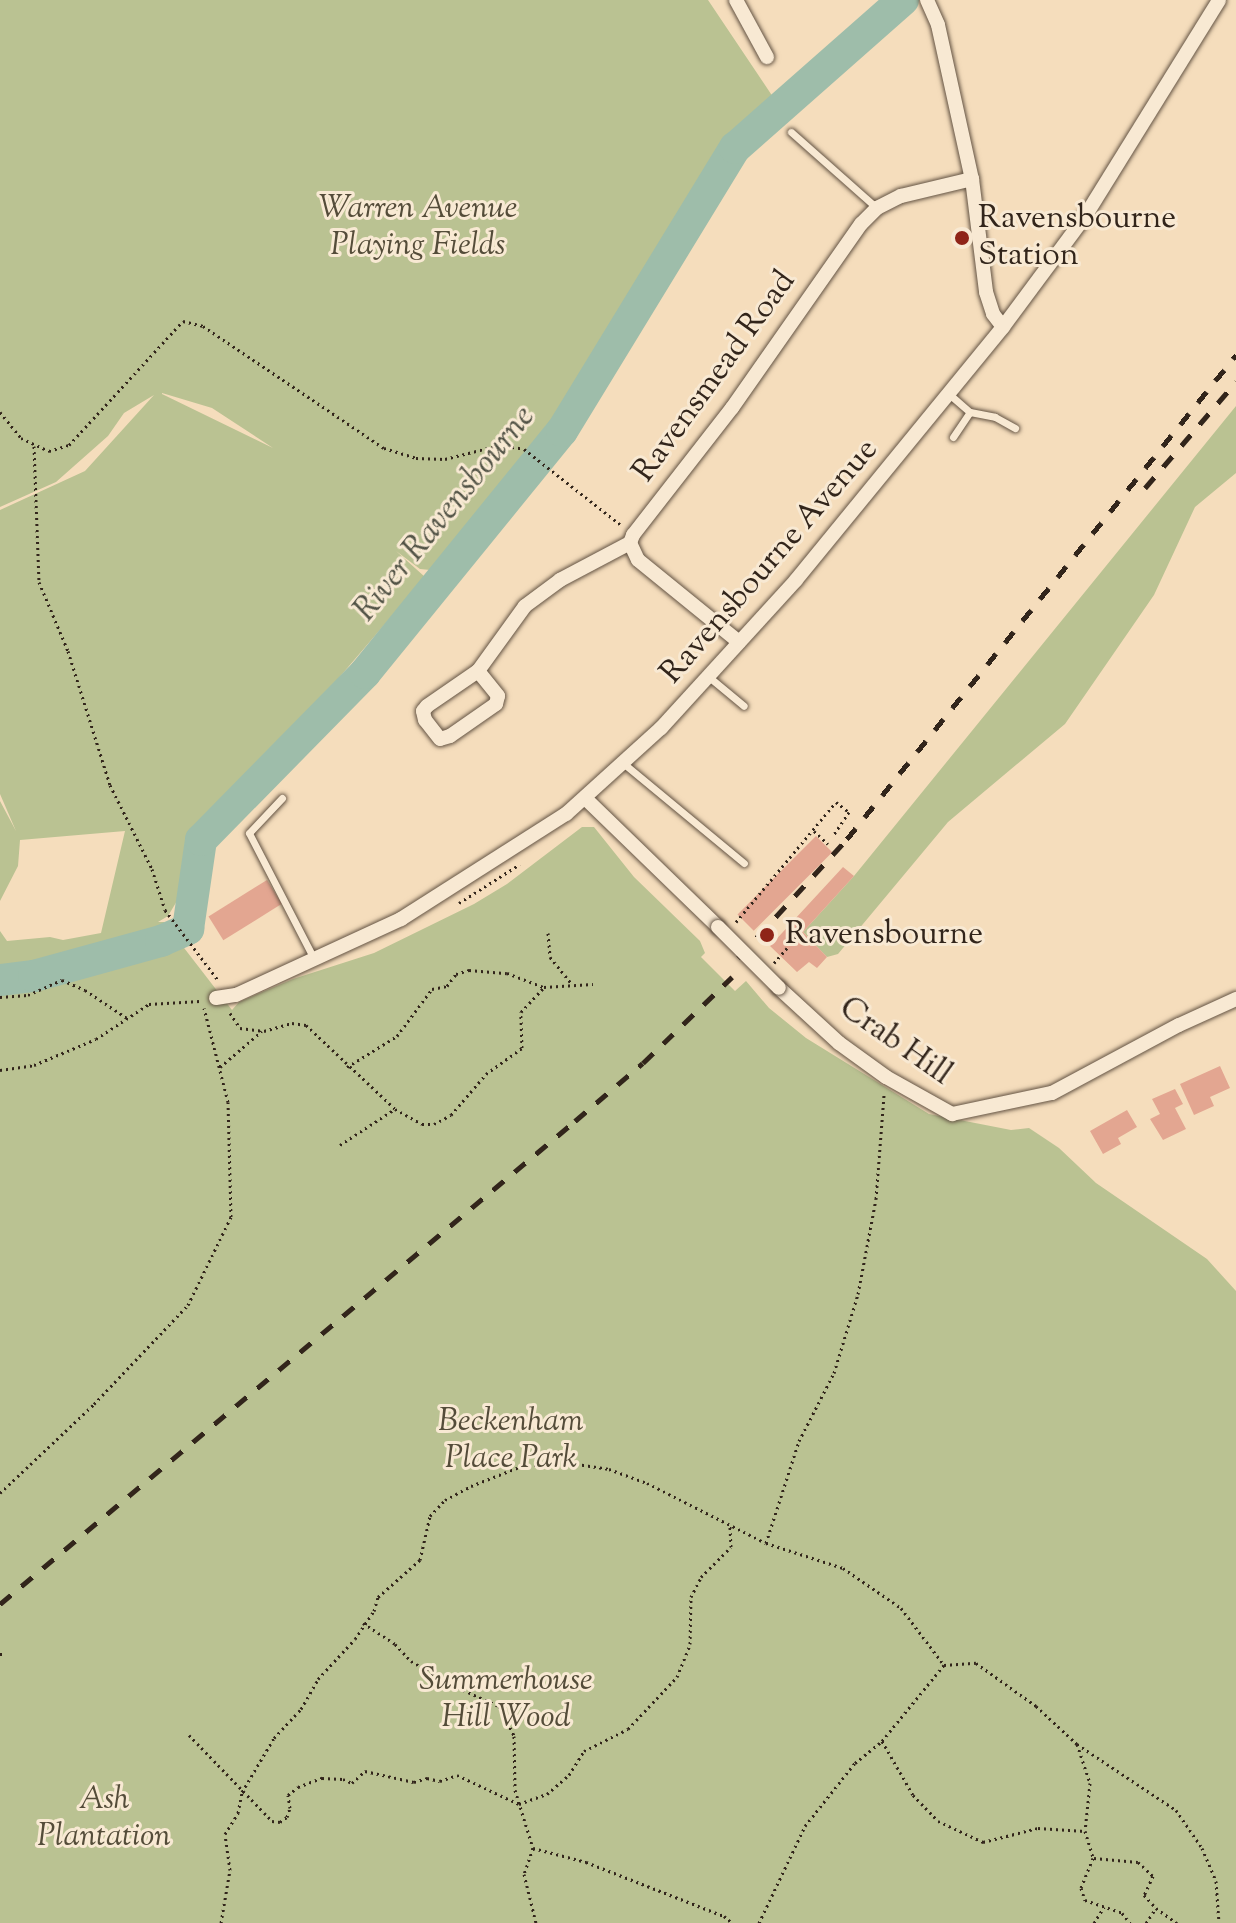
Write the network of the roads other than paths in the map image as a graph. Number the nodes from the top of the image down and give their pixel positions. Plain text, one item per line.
1 (736, 0) edge
2 (927, 0) edge
3 (1219, 0) edge
4 (767, 57) dead end
5 (791, 132) dead end
6 (972, 179) junction
7 (877, 208) junction
8 (1003, 327) junction
9 (949, 394) junction
10 (970, 412) junction
11 (1015, 428) dead end
12 (953, 437) dead end
13 (632, 539) junction
14 (739, 642) junction
15 (478, 671) junction
16 (708, 676) junction
17 (744, 706) dead end
18 (623, 763) junction
19 (282, 798) dead end
20 (586, 799) junction
21 (744, 863) dead end
22 (314, 959) junction
23 (1236, 999) edge
24 (214, 1002) road end

1 - 4 street
2 - 6 street
3 - 8 street, Ravensbourne Avenue
5 - 7 lane
6 - 7 street, Ravensmead Road
6 - 8 street
7 - 13 street, Ravensmead Road
8 - 9 street, Ravensbourne Avenue
9 - 10 lane
9 - 14 street, Ravensbourne Avenue
10 - 11 lane
10 - 12 lane
13 - 14 street
13 - 15 street
14 - 16 street, Ravensbourne Avenue
15 - 15 street
16 - 17 lane
16 - 18 street, Ravensbourne Avenue
18 - 20 street, Ravensbourne Avenue
18 - 21 lane
19 - 22 lane
20 - 22 street, Ravensbourne Avenue
20 - 23 street, Crab Hill, bridge
22 - 24 street, Ravensbourne Avenue

